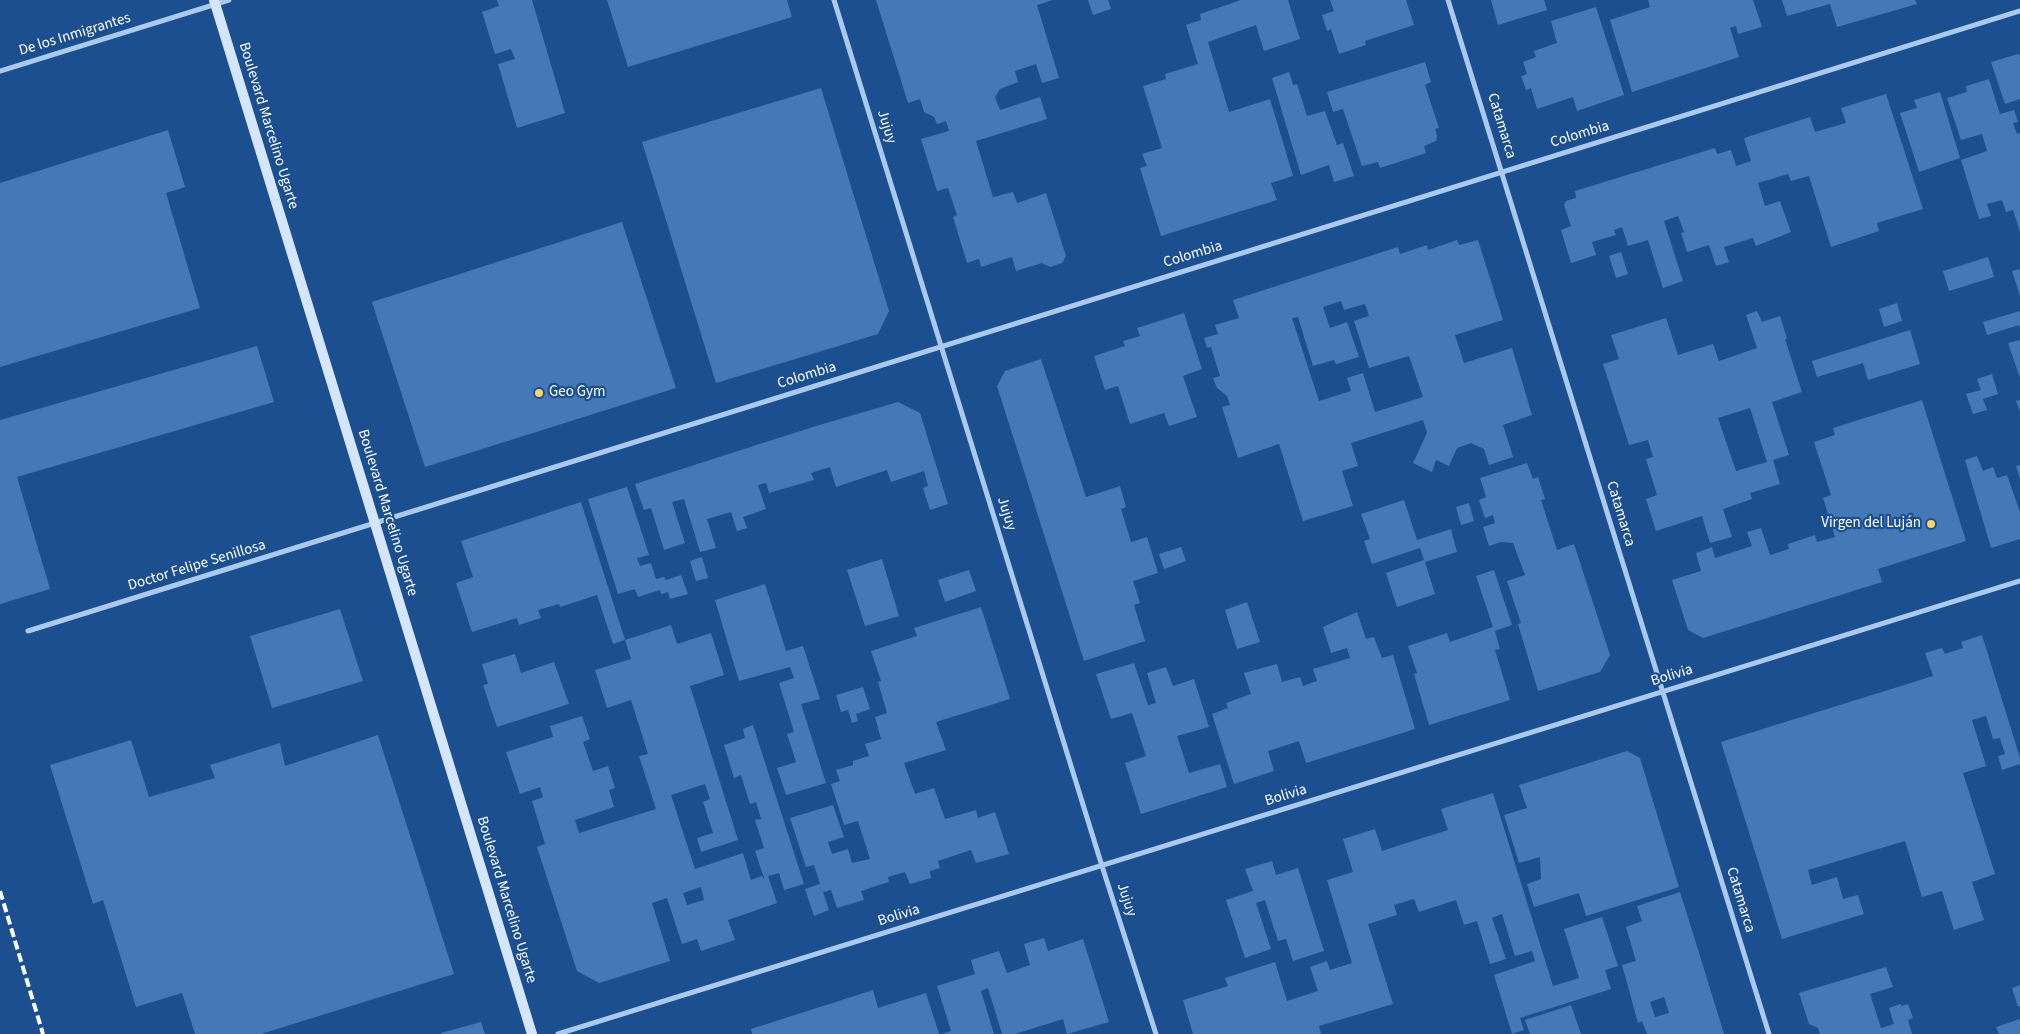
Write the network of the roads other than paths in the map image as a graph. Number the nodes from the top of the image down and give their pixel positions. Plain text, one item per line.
1 (229, 0) edge
2 (834, 0) edge
3 (1448, 0) edge
4 (215, 2) edge
5 (2020, 11) edge
6 (0, 72) edge
7 (1502, 172) junction
8 (942, 347) junction
9 (374, 524) junction
10 (2020, 581) edge
11 (28, 631) dead end
12 (1661, 692) junction
13 (1102, 866) junction
14 (532, 1034) edge
15 (558, 1034) edge
16 (1156, 1034) edge
17 (1769, 1034) edge

1 - 4 street, De los Inmigrantes
2 - 8 street, Jujuy
3 - 7 street, Catamarca
4 - 6 street, De los Inmigrantes
4 - 9 main road, Boulevard Marcelino Ugarte
5 - 7 street, Colombia
7 - 8 street, Colombia
7 - 12 street, Catamarca
8 - 9 street, Colombia
8 - 13 street, Jujuy
9 - 11 street, Doctor Felipe Senillosa
9 - 14 main road, Boulevard Marcelino Ugarte
10 - 12 street, Bolivia
12 - 13 street, Bolivia
12 - 17 street, Catamarca
13 - 15 street, Bolivia
13 - 16 street, Jujuy

